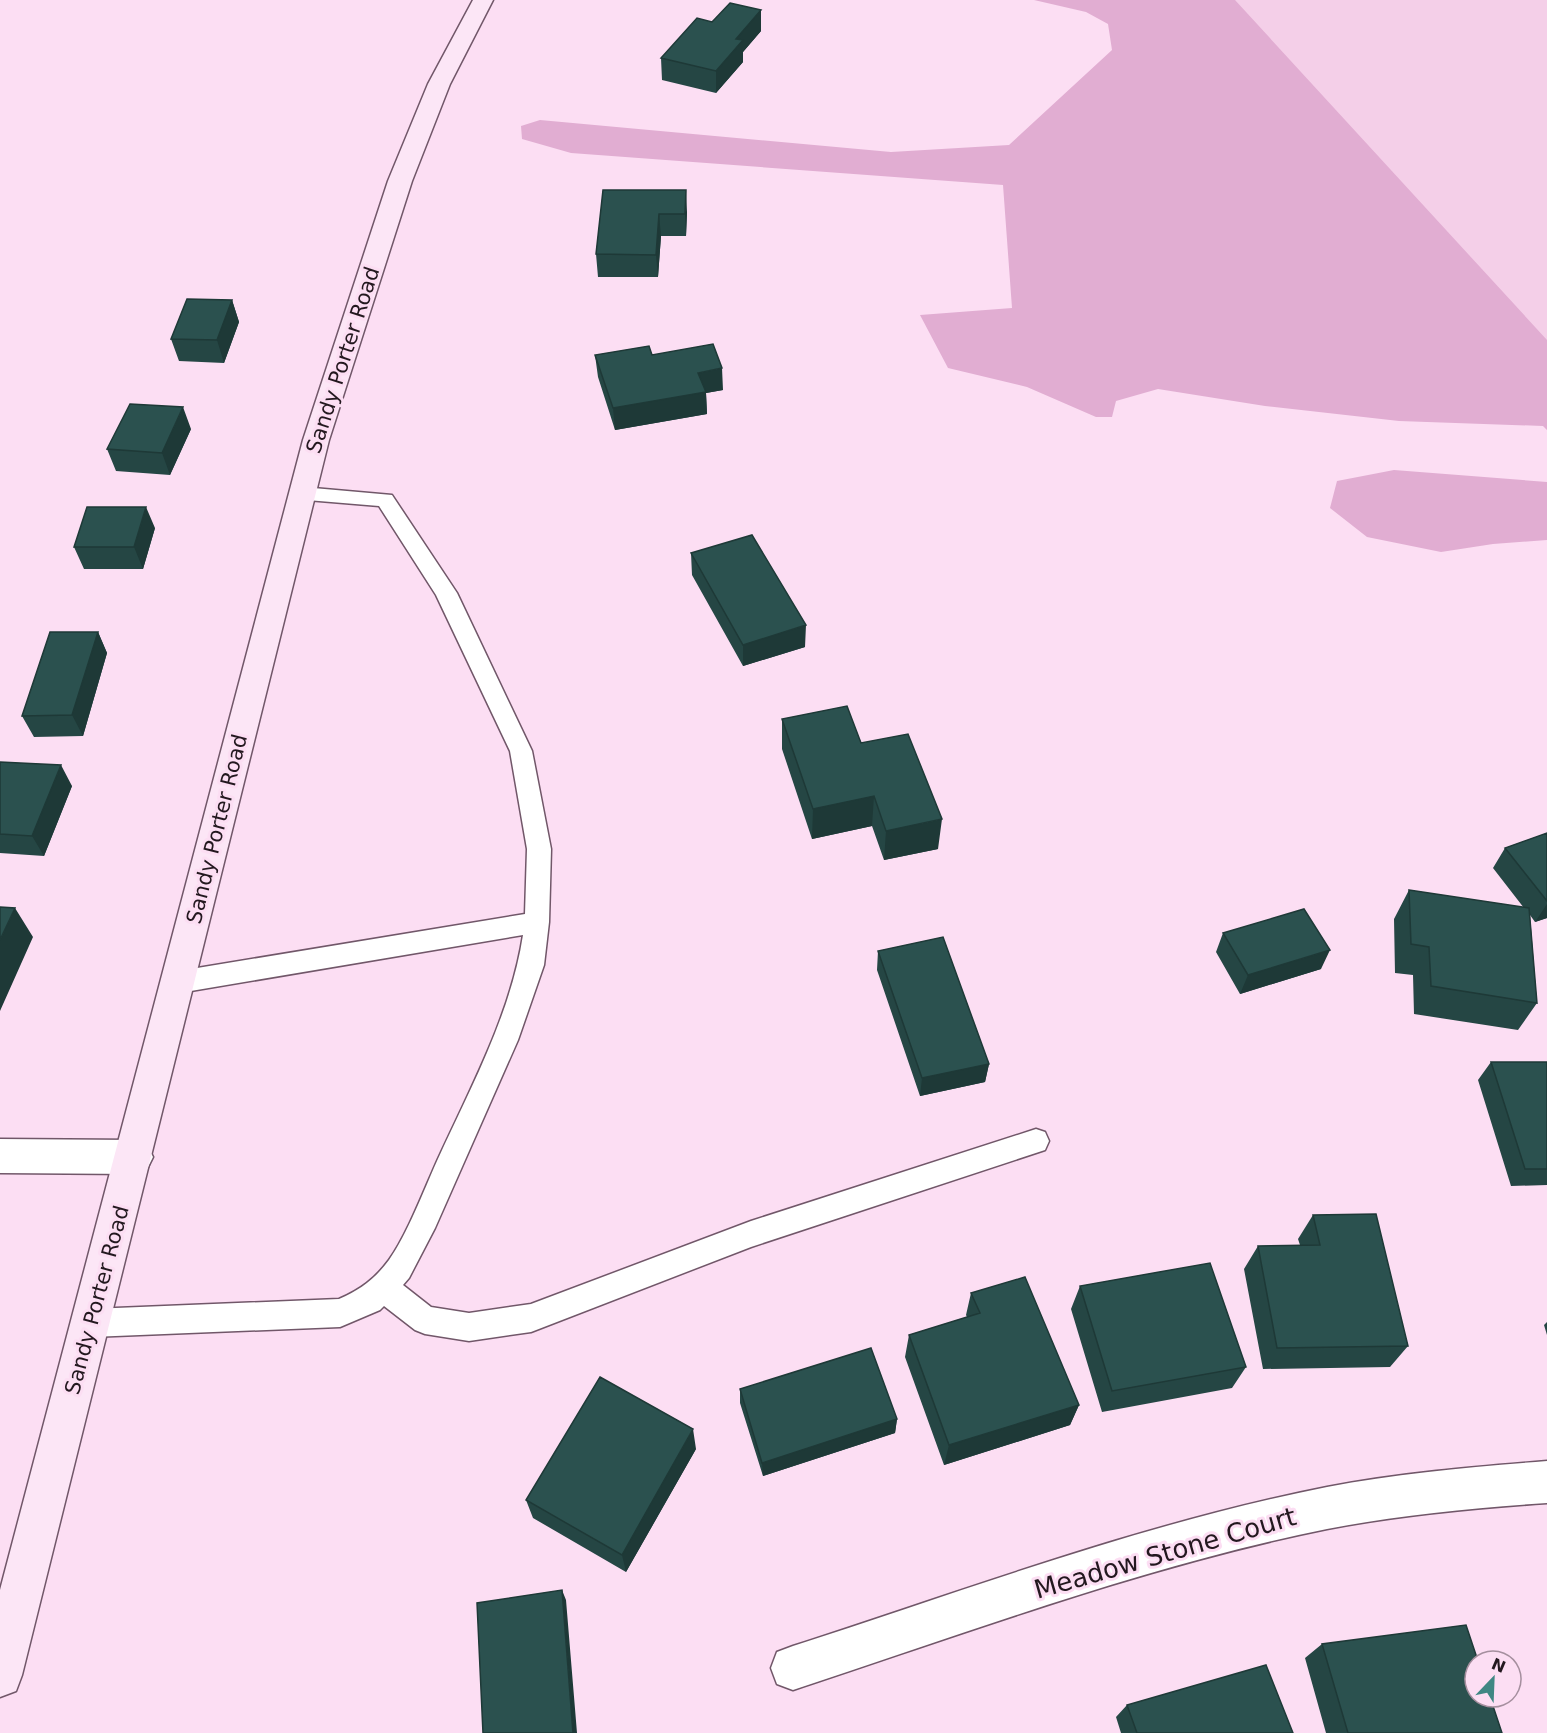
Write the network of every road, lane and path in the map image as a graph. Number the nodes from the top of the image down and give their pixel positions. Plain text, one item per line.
1 (483, 0) edge
2 (302, 494) junction
3 (537, 922) junction
4 (179, 982) junction
5 (1036, 1141) dead end
6 (0, 1156) edge
7 (134, 1157) junction
8 (382, 1287) junction
9 (91, 1323) junction
10 (1547, 1482) edge
11 (793, 1668) dead end
12 (0, 1675) edge

1 - 2 street, Sandy Porter Road
2 - 3 lane
2 - 4 street, Sandy Porter Road
3 - 4 lane
3 - 8 lane
4 - 7 street, Sandy Porter Road
5 - 8 lane
6 - 7 street
7 - 9 street, Sandy Porter Road
8 - 9 lane
9 - 12 street, Sandy Porter Road
10 - 11 street, Meadow Stone Court

